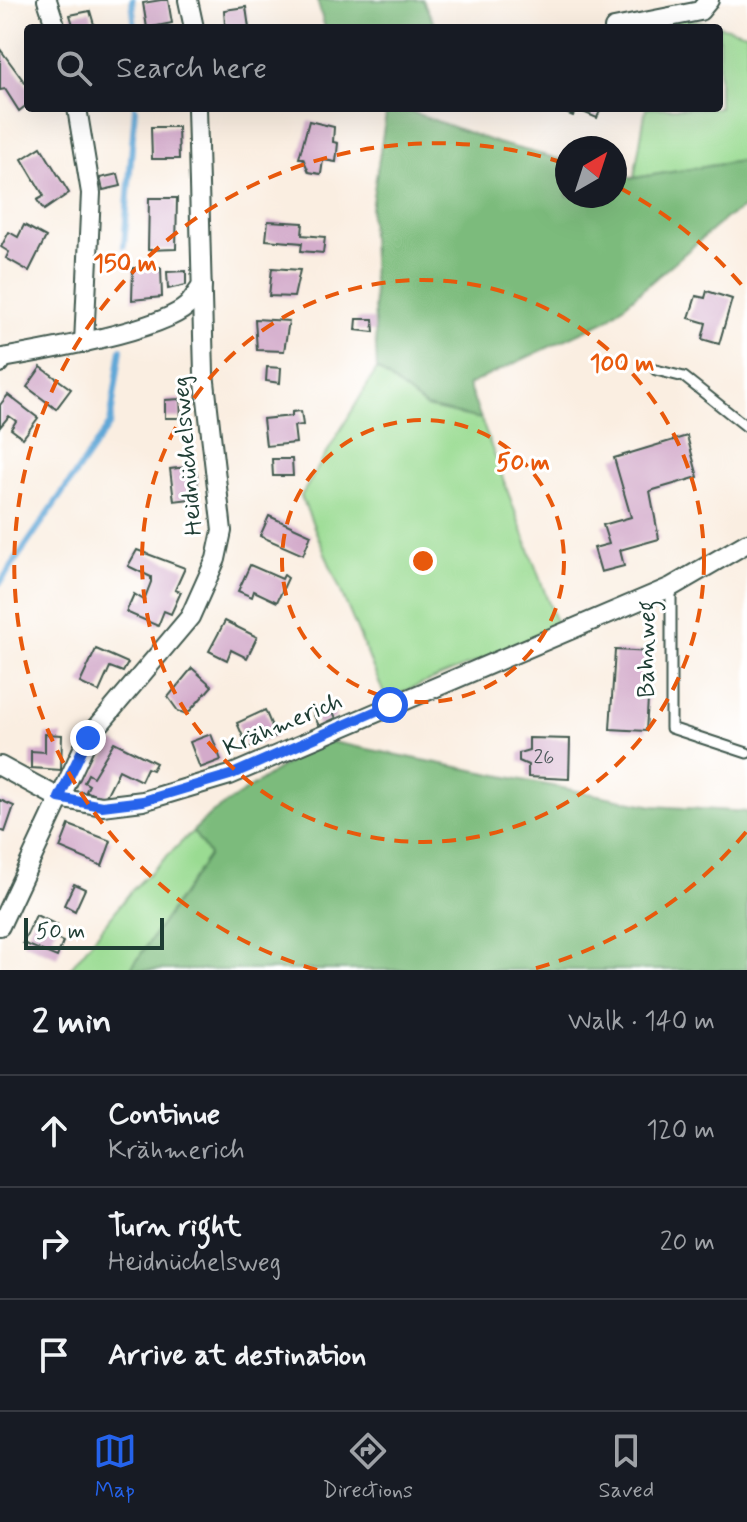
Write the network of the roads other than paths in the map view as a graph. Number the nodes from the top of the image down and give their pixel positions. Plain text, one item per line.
1 (47, 0) edge
2 (188, 0) edge
3 (709, 0) edge
4 (55, 24) edge
5 (193, 24) edge
6 (634, 24) edge
7 (78, 112) edge
8 (197, 112) edge
9 (202, 286) junction
10 (84, 343) junction
11 (0, 363) edge
12 (656, 370) dead end
13 (747, 427) edge
14 (747, 543) edge
15 (671, 587) junction
16 (562, 633) joint
17 (747, 753) edge
18 (0, 766) edge
19 (59, 798) junction
20 (0, 926) edge

1 - 4 street
2 - 5 street
3 - 6 street
7 - 10 street
8 - 9 street, Heidnüchelsweg
9 - 10 street
9 - 19 street, Heidnüchelsweg
10 - 11 street
12 - 13 lane
14 - 15 street, Bahnweg
15 - 16 street, Bahnweg
15 - 17 lane, Bahnweg
16 - 19 street, Krähmerich
18 - 19 street, Krähmerich
19 - 20 street, Heidnüchelsweg

